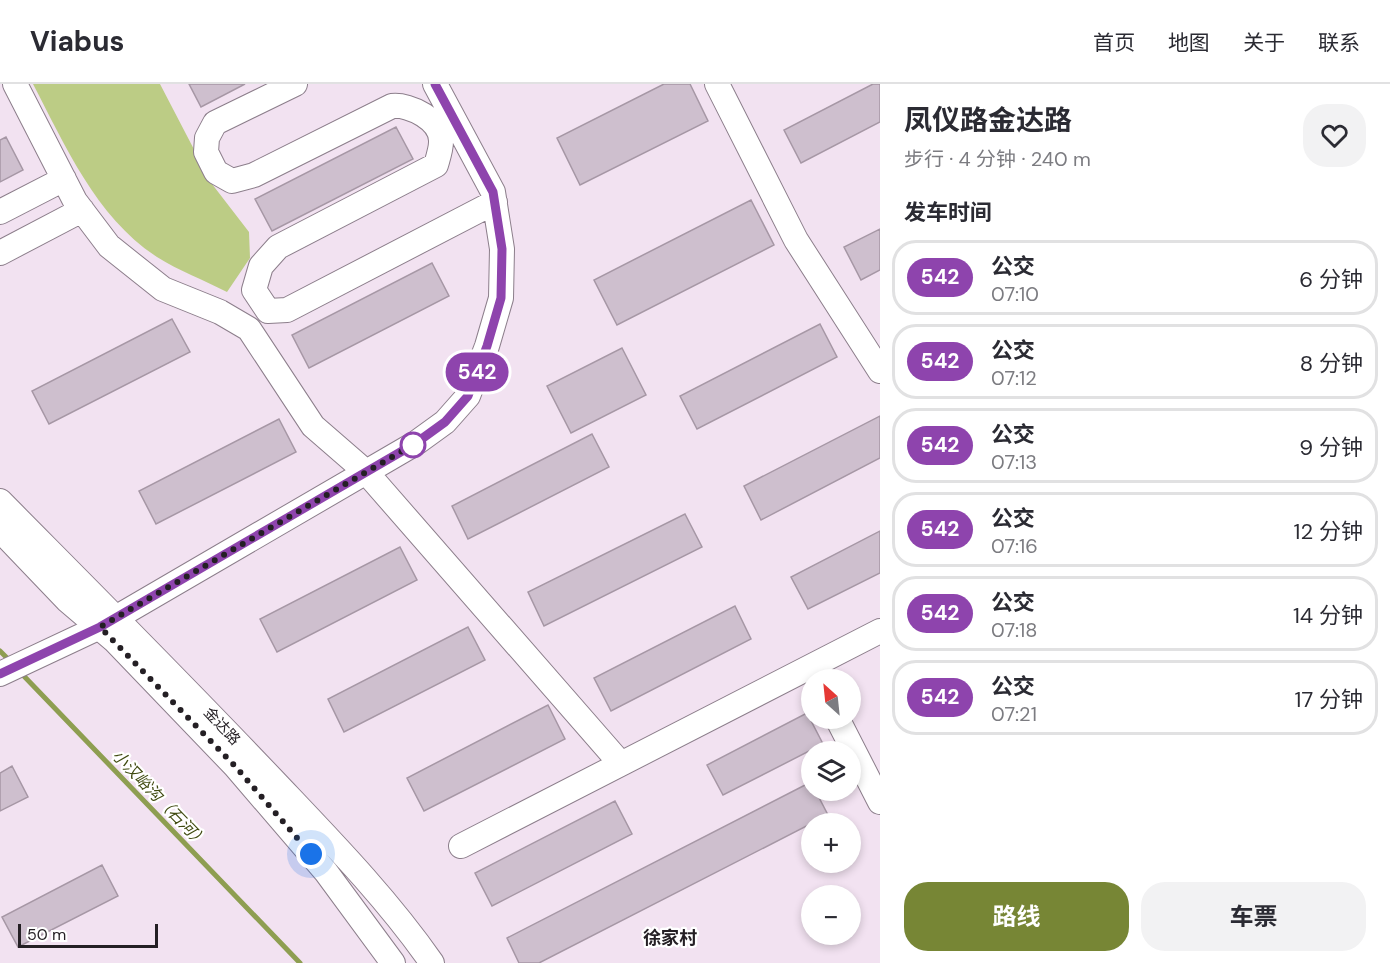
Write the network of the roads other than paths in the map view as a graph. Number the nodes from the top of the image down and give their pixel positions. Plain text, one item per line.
1 (15, 84) edge
2 (294, 84) edge
3 (435, 84) edge
4 (717, 84) edge
5 (64, 179) junction
6 (495, 202) junction
7 (82, 210) junction
8 (0, 212) edge
9 (0, 253) edge
10 (880, 371) edge
11 (366, 472) junction
12 (0, 501) edge
13 (0, 530) edge
14 (107, 622) junction
15 (880, 631) edge
16 (819, 669) edge
17 (0, 674) edge
18 (801, 679) edge
19 (843, 729) edge
20 (621, 764) junction
21 (880, 802) edge
22 (461, 846) dead end
23 (393, 963) edge
24 (432, 963) edge

1 - 5 street
2 - 6 street
3 - 6 street
4 - 10 street
5 - 7 street
5 - 8 street
6 - 11 street
7 - 9 street
7 - 11 street
11 - 14 street
11 - 20 street
12 - 14 street, 金达路
13 - 14 street, 金达路
14 - 17 street
14 - 23 street, 金达路
14 - 24 street, 金达路
15 - 16 street
18 - 20 street
19 - 21 street
20 - 22 street

